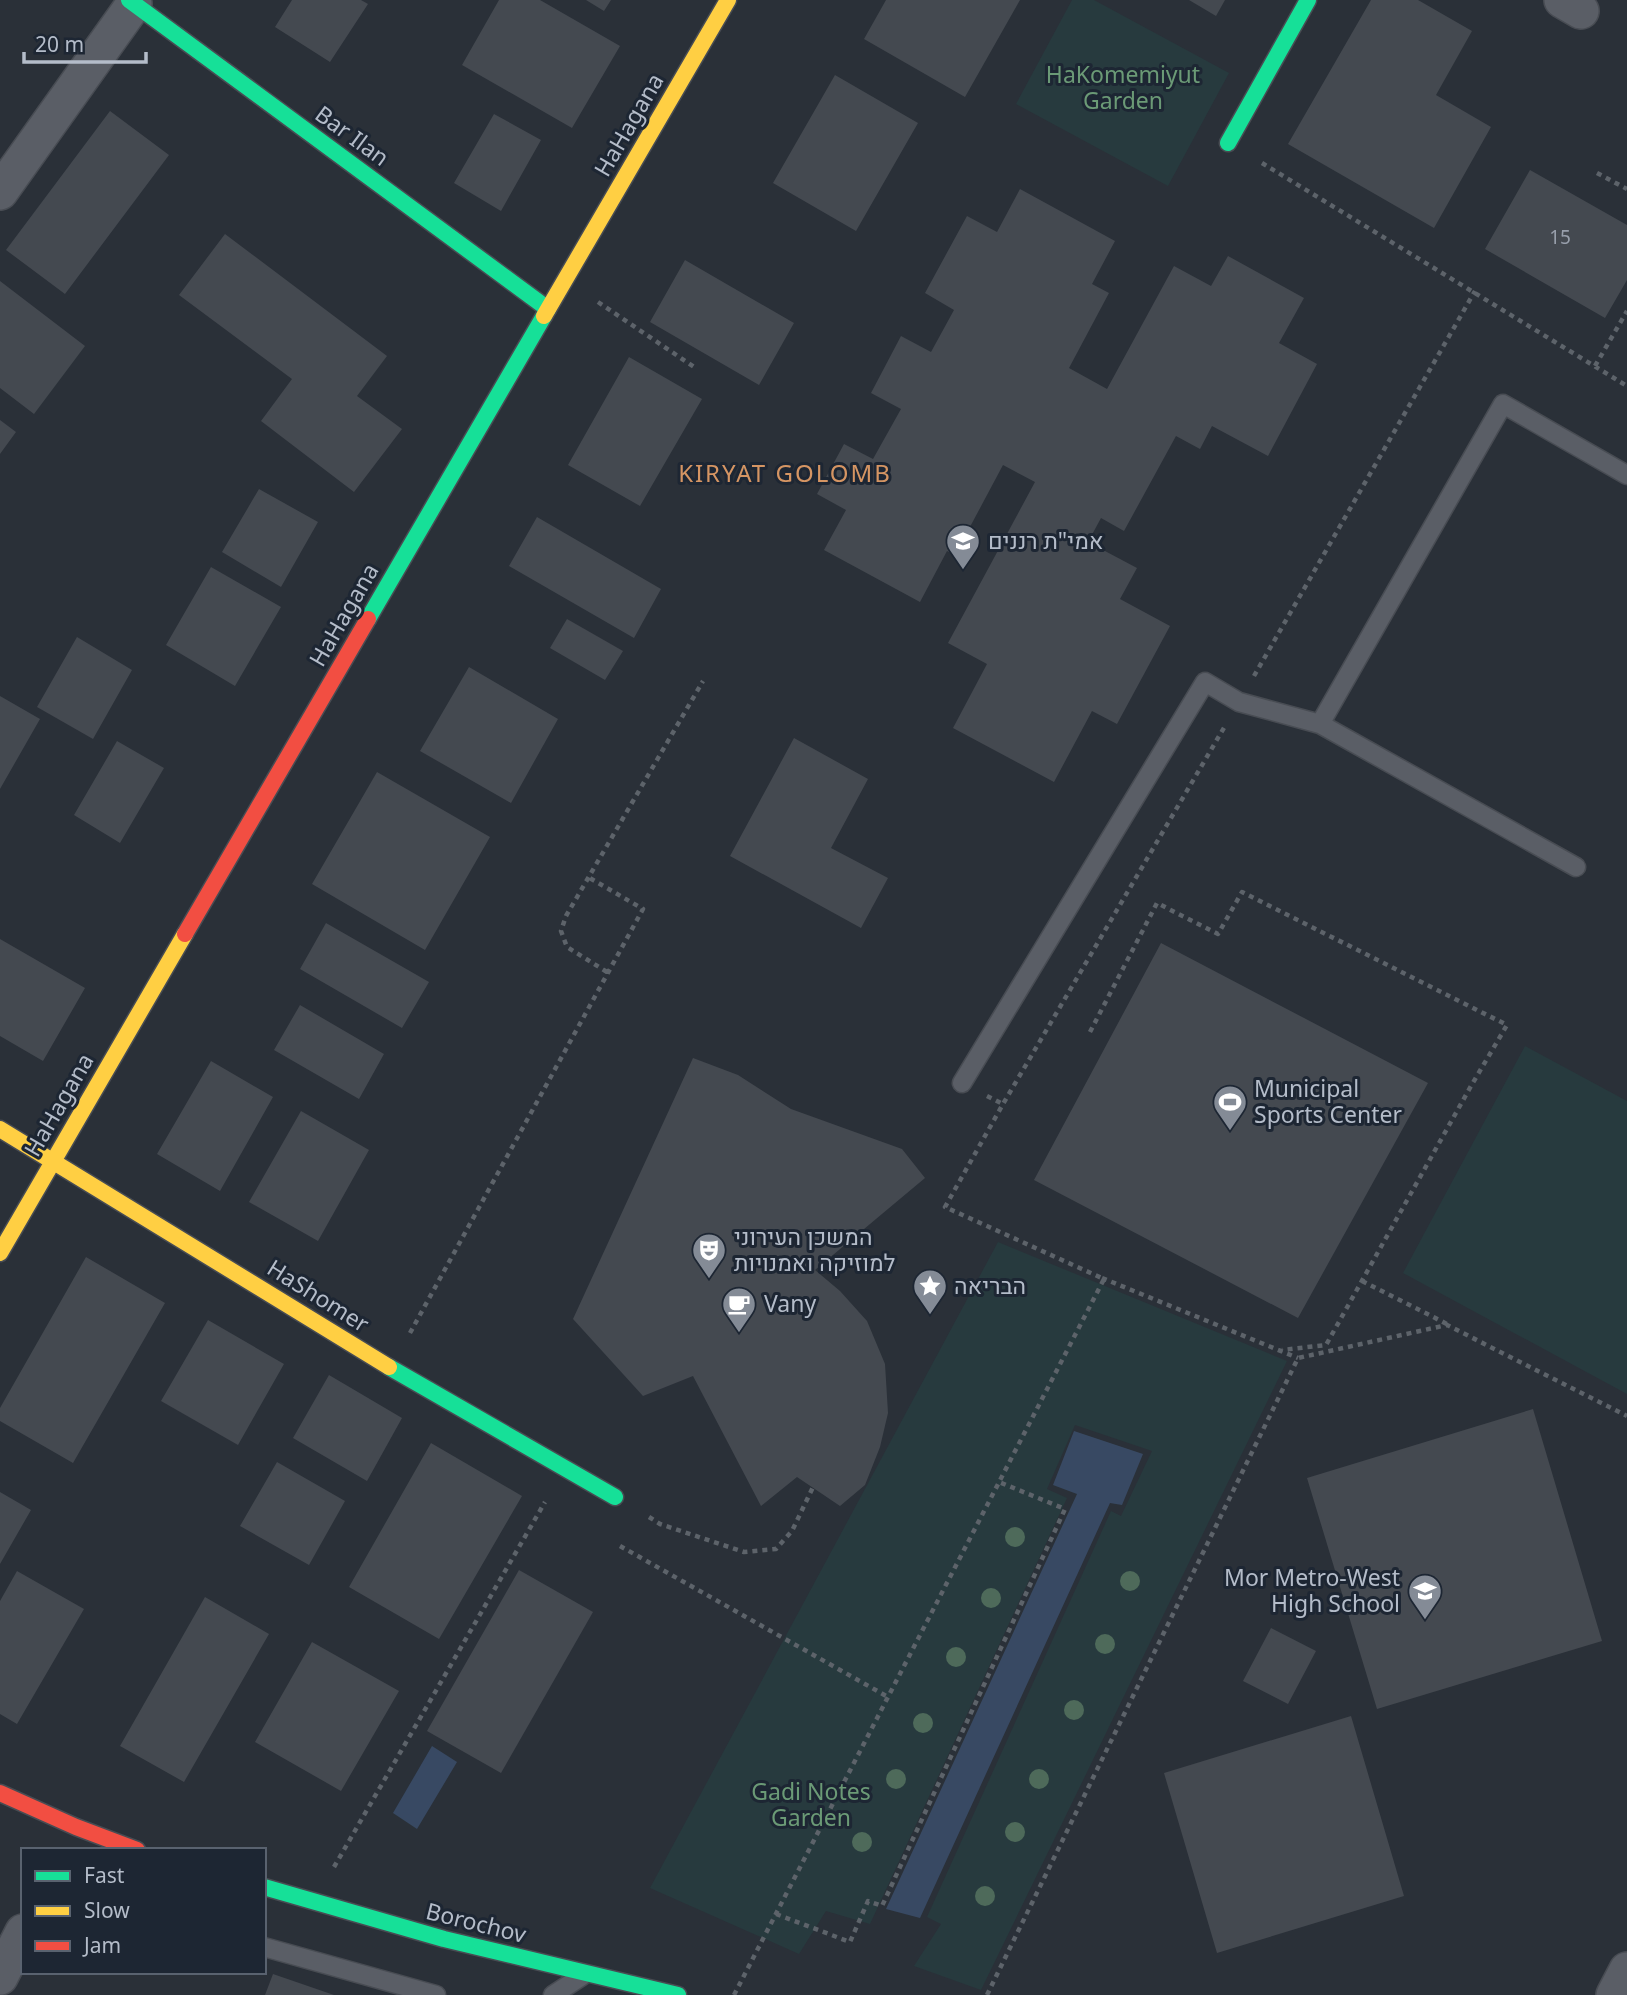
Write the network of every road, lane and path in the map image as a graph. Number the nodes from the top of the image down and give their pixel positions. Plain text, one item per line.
1 (728, 0) edge
2 (1308, 0) edge
3 (133, 1) edge
4 (1228, 143) joint
5 (1597, 173) dead end
6 (1627, 189) edge
7 (0, 192) edge
8 (565, 280) junction
9 (1475, 291) junction
10 (548, 309) junction
11 (1627, 311) edge
12 (1595, 366) junction
13 (697, 369) dead end
14 (1627, 386) edge
15 (1627, 475) edge
16 (703, 681) dead end
17 (1239, 702) junction
18 (1320, 724) junction
19 (1576, 867) dead end
20 (588, 877) junction
21 (608, 972) junction
22 (1090, 1032) dead end
23 (962, 1083) dead end
24 (0, 1129) edge
25 (53, 1160) junction
26 (0, 1253) edge
27 (1089, 1273) junction
28 (1362, 1281) junction
29 (1447, 1325) junction
30 (1282, 1350) junction
31 (1298, 1358) junction
32 (391, 1368) junction
33 (1627, 1416) edge
34 (565, 1468) junction
35 (999, 1482) junction
36 (813, 1487) dead end
37 (615, 1497) joint
38 (620, 1546) dead end
39 (888, 1697) junction
40 (0, 1794) edge
41 (70, 1838) edge
42 (127, 1848) edge
43 (266, 1888) edge
44 (314, 1901) junction
45 (776, 1914) junction
46 (21, 1936) edge
47 (266, 1948) edge
48 (1627, 1970) edge
49 (586, 1973) junction
50 (0, 1977) edge
51 (436, 1995) edge
52 (553, 1995) edge
53 (678, 1995) edge
54 (734, 1995) edge
55 (987, 1995) edge
56 (1614, 1995) edge

1 - 8 street, HaHagana
2 - 4 street
3 - 7 street
3 - 10 street, Bar Ilan
4 - 9 path
5 - 6 path
8 - 10 street, HaHagana
8 - 13 path
9 - 12 path
9 - 17 path
10 - 25 street, HaHagana
11 - 12 path
12 - 14 path
15 - 18 lane
16 - 20 path
17 - 18 lane
17 - 23 lane
17 - 27 path
18 - 19 lane
20 - 21 path
20 - 21 path
21 - 32 path
22 - 28 path
24 - 25 street, HaShomer
25 - 26 street, HaHagana
25 - 32 street, HaShomer
27 - 30 path
27 - 35 path
28 - 29 path
28 - 30 path
29 - 31 path
29 - 33 path
30 - 31 path
31 - 55 path
32 - 34 street, HaShomer
34 - 37 street, HaShomer
34 - 44 path
35 - 39 path
35 - 45 path
36 - 37 path
38 - 39 path
39 - 45 path
40 - 41 street
41 - 42 street
43 - 44 street, Borochov
44 - 49 street, Borochov
45 - 54 path
46 - 50 street
47 - 51 lane
48 - 56 street
49 - 52 lane
49 - 53 street, Borochov

